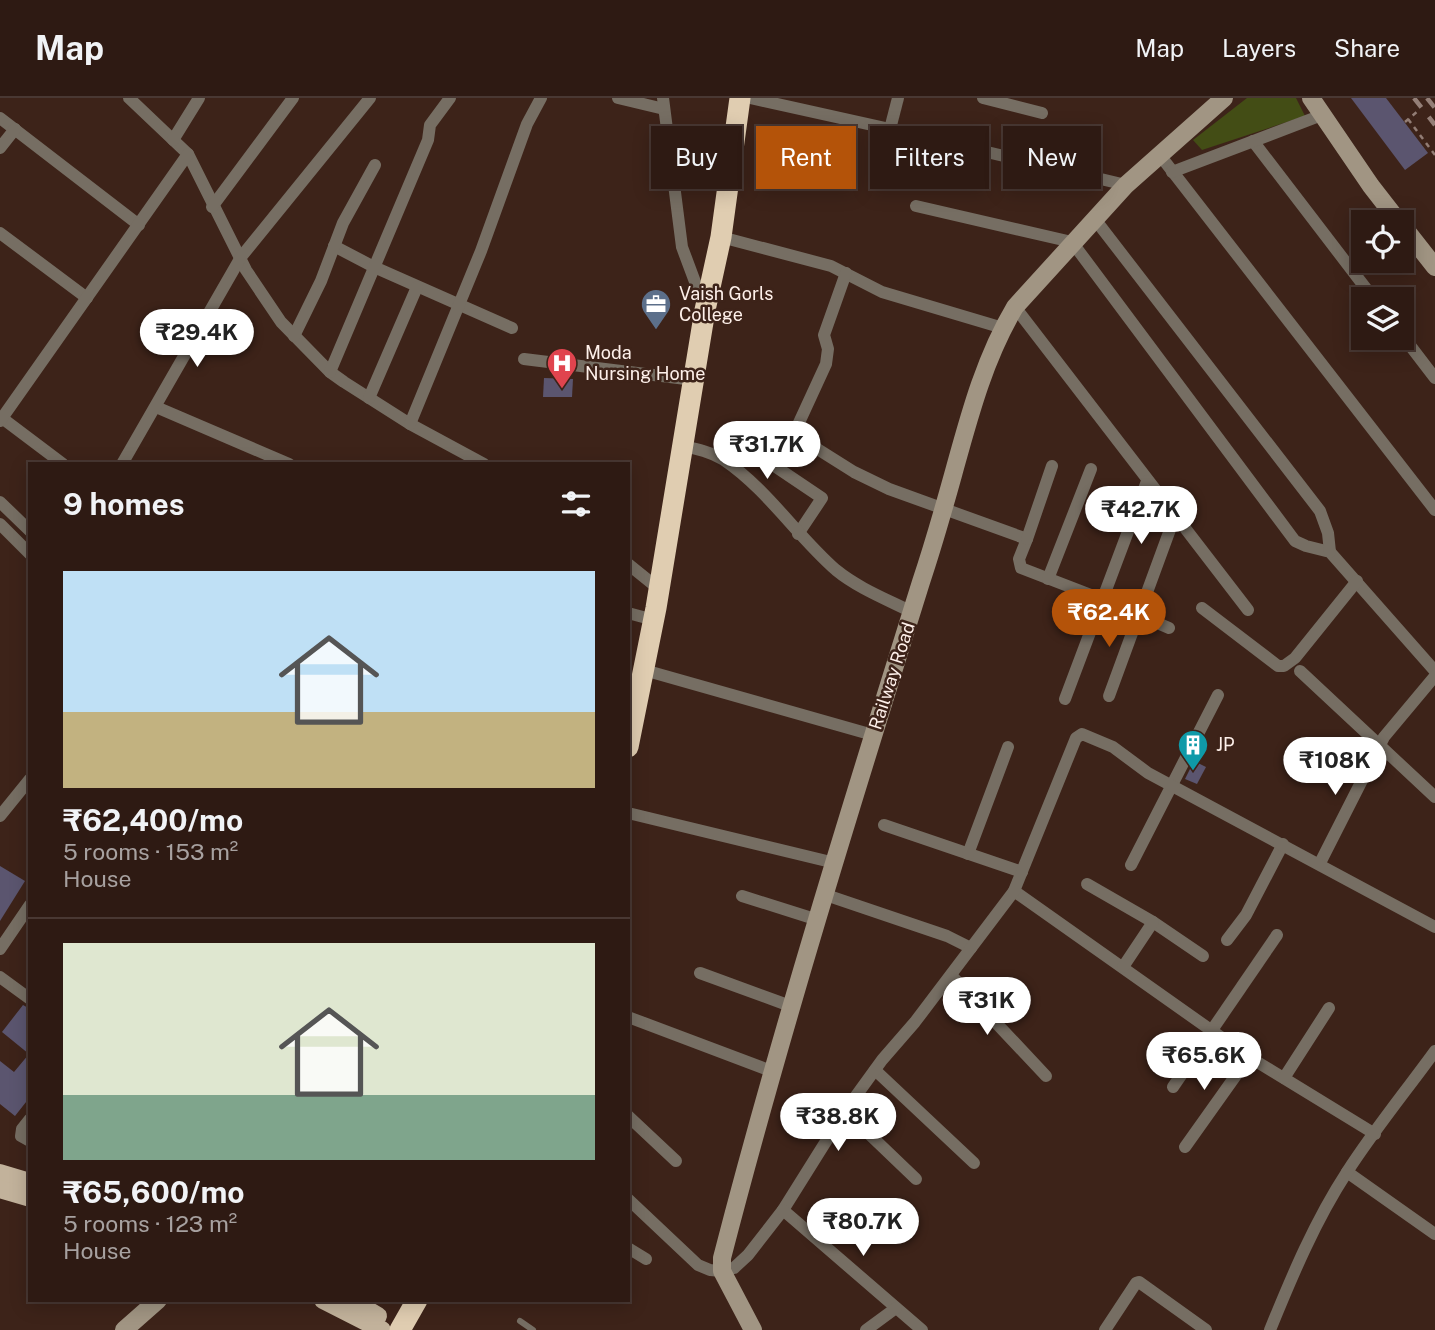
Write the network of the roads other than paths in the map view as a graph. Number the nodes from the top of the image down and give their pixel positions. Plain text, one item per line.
1 (129, 98) edge
2 (199, 98) edge
3 (293, 98) edge
4 (370, 98) edge
5 (450, 98) edge
6 (618, 98) edge
7 (740, 98) edge
8 (750, 98) edge
9 (898, 98) edge
10 (983, 98) edge
11 (1224, 98) edge
12 (1311, 98) edge
13 (535, 100) edge
14 (664, 103) edge
15 (1042, 113) dead end
16 (1322, 115) junction
17 (0, 118) edge
18 (876, 126) edge
19 (891, 126) edge
20 (15, 129) junction
21 (173, 140) junction
22 (1253, 141) junction
23 (0, 148) edge
24 (989, 152) edge
25 (1159, 154) junction
26 (188, 155) junction
27 (375, 165) dead end
28 (1172, 172) junction
29 (1126, 185) junction
30 (212, 206) junction
31 (916, 206) dead end
32 (1390, 210) edge
33 (1094, 218) junction
34 (138, 225) junction
35 (0, 233) edge
36 (722, 237) junction
37 (1414, 240) edge
38 (1072, 242) junction
39 (334, 246) junction
40 (241, 257) junction
41 (374, 267) junction
42 (1435, 267) edge
43 (846, 273) junction
44 (417, 287) junction
45 (1365, 287) edge
46 (87, 298) junction
47 (458, 306) junction
48 (1015, 307) junction
49 (705, 310) junction
50 (1003, 327) junction
51 (512, 328) dead end
52 (294, 336) junction
53 (1413, 350) edge
54 (524, 359) dead end
55 (330, 372) junction
56 (1435, 379) edge
57 (694, 380) junction
58 (369, 398) junction
59 (156, 407) junction
60 (1, 420) edge
61 (410, 424) junction
62 (796, 433) junction
63 (683, 446) junction
64 (60, 462) edge
65 (123, 462) edge
66 (283, 462) edge
67 (480, 462) edge
68 (1052, 466) dead end
69 (1091, 469) dead end
70 (1147, 481) junction
71 (0, 502) edge
72 (944, 510) junction
73 (1435, 510) edge
74 (1175, 516) junction
75 (0, 524) edge
76 (28, 529) edge
77 (798, 534) junction
78 (1027, 539) junction
79 (28, 552) edge
80 (1329, 552) junction
81 (630, 566) edge
82 (1048, 579) junction
83 (1357, 582) junction
84 (659, 589) junction
85 (1104, 600) junction
86 (1202, 608) dead end
87 (1248, 610) dead end
88 (912, 612) junction
89 (630, 614) edge
90 (1140, 615) junction
91 (653, 620) junction
92 (1169, 628) dead end
93 (644, 670) junction
94 (1300, 671) dead end
95 (1435, 671) edge
96 (1435, 677) edge
97 (1218, 695) dead end
98 (1109, 696) dead end
99 (1065, 699) dead end
100 (873, 735) junction
101 (630, 737) edge
102 (1379, 746) junction
103 (1008, 747) dead end
104 (28, 781) edge
105 (1171, 785) junction
106 (1435, 797) edge
107 (630, 813) edge
108 (0, 816) edge
109 (884, 825) dead end
110 (1283, 844) junction
111 (968, 854) junction
112 (835, 863) junction
113 (1320, 863) junction
114 (1131, 865) dead end
115 (1022, 872) junction
116 (1087, 884) dead end
117 (1014, 891) junction
118 (826, 895) junction
119 (742, 896) dead end
120 (28, 908) edge
121 (818, 920) junction
122 (1153, 922) junction
123 (1435, 927) edge
124 (1277, 935) dead end
125 (1227, 940) dead end
126 (971, 948) junction
127 (0, 949) edge
128 (1203, 956) dead end
129 (1123, 967) junction
130 (700, 974) dead end
131 (951, 975) junction
132 (0, 977) edge
133 (28, 998) edge
134 (793, 1007) junction
135 (1329, 1008) dead end
136 (630, 1018) edge
137 (1212, 1032) junction
138 (1435, 1051) edge
139 (1249, 1057) junction
140 (875, 1070) junction
141 (774, 1072) junction
142 (1046, 1076) dead end
143 (1284, 1078) junction
144 (1173, 1087) dead end
145 (845, 1111) junction
146 (630, 1118) edge
147 (28, 1122) edge
148 (1375, 1134) junction
149 (28, 1140) edge
150 (1185, 1147) dead end
151 (676, 1161) dead end
152 (974, 1163) dead end
153 (1347, 1172) junction
154 (0, 1175) edge
155 (916, 1178) dead end
156 (28, 1183) edge
157 (0, 1189) edge
158 (28, 1197) edge
159 (630, 1201) edge
160 (783, 1210) junction
161 (1435, 1234) edge
162 (630, 1249) edge
163 (646, 1259) dead end
164 (722, 1271) junction
165 (156, 1302) edge
166 (327, 1302) edge
167 (355, 1302) edge
168 (368, 1302) edge
169 (416, 1302) edge
170 (896, 1308) junction
171 (520, 1321) dead end
172 (406, 1328) edge
173 (124, 1330) edge
174 (382, 1330) edge
175 (533, 1330) edge
176 (753, 1330) edge
177 (866, 1330) edge
178 (922, 1330) edge
179 (1105, 1330) edge
180 (1206, 1330) edge
181 (1270, 1330) edge

1 - 21 street
2 - 21 street
3 - 30 street
4 - 40 street
5 - 41 street
6 - 14 street
7 - 36 highway
8 - 18 street
9 - 19 street
10 - 15 street
11 - 25 street, Railway Road
12 - 16 street
13 - 47 street
14 - 49 street
16 - 22 street
16 - 32 street
17 - 20 street
20 - 23 street
20 - 34 street
21 - 26 street
22 - 28 street
22 - 45 street
24 - 29 street
25 - 28 street
25 - 29 street, Railway Road
26 - 30 street
26 - 34 street
27 - 39 street
28 - 73 street
29 - 33 street, Railway Road
30 - 40 street
31 - 38 street
33 - 38 street, Railway Road
33 - 80 street
34 - 46 street
35 - 46 street
36 - 43 street
36 - 49 highway
37 - 42 street
38 - 48 street, Railway Road
38 - 80 street
39 - 41 street
39 - 52 street
40 - 52 street
40 - 59 street
41 - 44 street
41 - 55 street
43 - 50 street
43 - 62 street
44 - 47 street
44 - 58 street
46 - 60 street
47 - 51 street
47 - 61 street
48 - 50 street, Railway Road
48 - 70 street
49 - 57 highway
50 - 72 street, Railway Road
52 - 55 street
53 - 56 street
54 - 57 street
55 - 58 street
57 - 63 highway
58 - 61 street
59 - 65 street
59 - 66 street
60 - 64 street
61 - 67 street
62 - 72 street
62 - 77 street
63 - 77 street
63 - 84 highway
68 - 78 street
69 - 82 street
70 - 74 street
70 - 85 street
71 - 76 street
72 - 78 street
72 - 88 street, Railway Road
74 - 87 street
74 - 90 street
75 - 79 street
77 - 88 street
78 - 82 street
80 - 83 street
81 - 84 street
82 - 85 street
83 - 86 street
83 - 95 street
84 - 91 highway
85 - 90 street
85 - 99 street
88 - 100 street, Railway Road
89 - 91 street
90 - 92 street
90 - 98 street
91 - 93 highway
93 - 100 street
93 - 101 highway
94 - 102 street
96 - 102 street
97 - 105 street
100 - 112 street, Railway Road
102 - 106 street
102 - 113 street
103 - 111 street
104 - 108 street
105 - 110 street
105 - 114 street
105 - 115 street
107 - 112 street
109 - 111 street
110 - 113 street
110 - 125 street
111 - 115 street
112 - 118 street, Railway Road
113 - 123 street
115 - 117 street
116 - 122 street
117 - 126 street
117 - 129 street
118 - 121 street, Railway Road
118 - 126 street
119 - 121 street
120 - 127 street
121 - 134 street, Railway Road
122 - 128 street
122 - 129 street
124 - 137 street
126 - 131 street
129 - 137 street
130 - 134 street
131 - 140 street
131 - 142 street
132 - 133 street
134 - 141 street, Railway Road
135 - 143 street
136 - 141 street
137 - 139 street
137 - 144 street
138 - 148 street
139 - 143 street
139 - 150 street
140 - 145 street
140 - 152 street
141 - 164 street, Railway Road
143 - 148 street
145 - 155 street
145 - 160 street
146 - 151 street
147 - 149 street
148 - 153 street
153 - 161 street
153 - 181 street
154 - 156 main road
157 - 158 main road
159 - 164 street
160 - 164 street
160 - 170 street
162 - 163 street
164 - 176 street
165 - 173 street
166 - 174 main road
167 - 172 main road
168 - 172 main road
169 - 172 highway
170 - 177 street
170 - 178 street
171 - 175 lane
179 - 180 street

